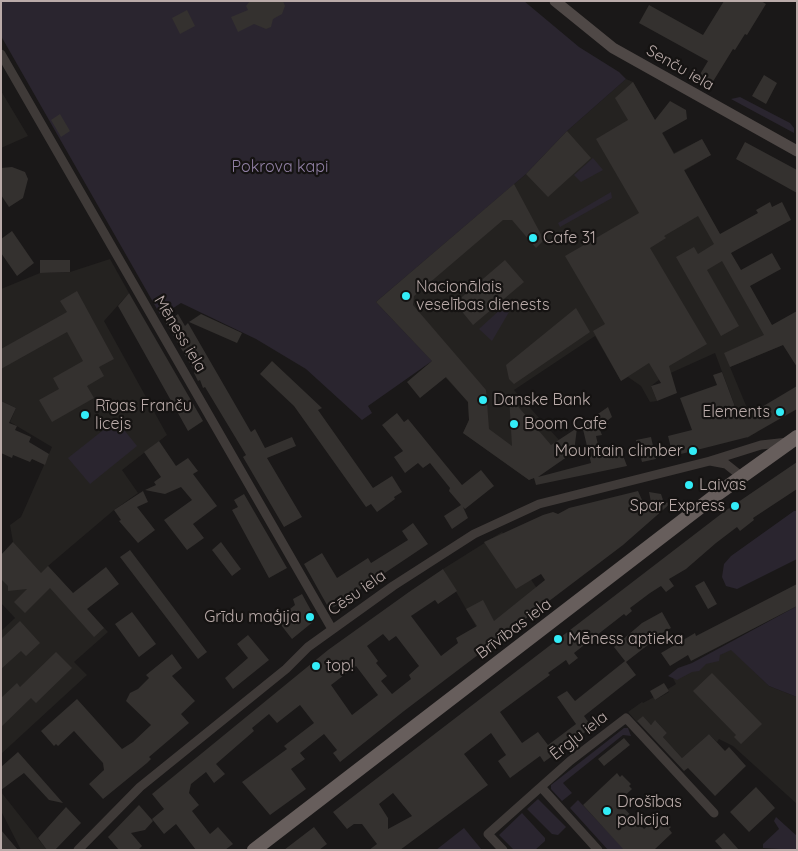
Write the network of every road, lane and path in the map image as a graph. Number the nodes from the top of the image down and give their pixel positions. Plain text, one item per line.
1 (555, 1) edge
2 (1, 54) edge
3 (797, 151) edge
4 (793, 439) edge
5 (710, 461) junction
6 (741, 476) junction
7 (332, 629) junction
8 (541, 787) junction
9 (714, 814) dead end
10 (78, 850) edge
11 (254, 850) edge
12 (503, 850) edge
13 (598, 850) edge

1 - 3 main road, Senču iela
2 - 7 street, Mēness iela
4 - 5 street, Cēsu iela
4 - 6 highway, Brīvības iela
5 - 6 street
5 - 7 street, Cēsu iela
6 - 11 highway, Brīvības iela
7 - 10 street, Cēsu iela
8 - 9 street, Ērgļu iela
8 - 12 street
8 - 13 street

